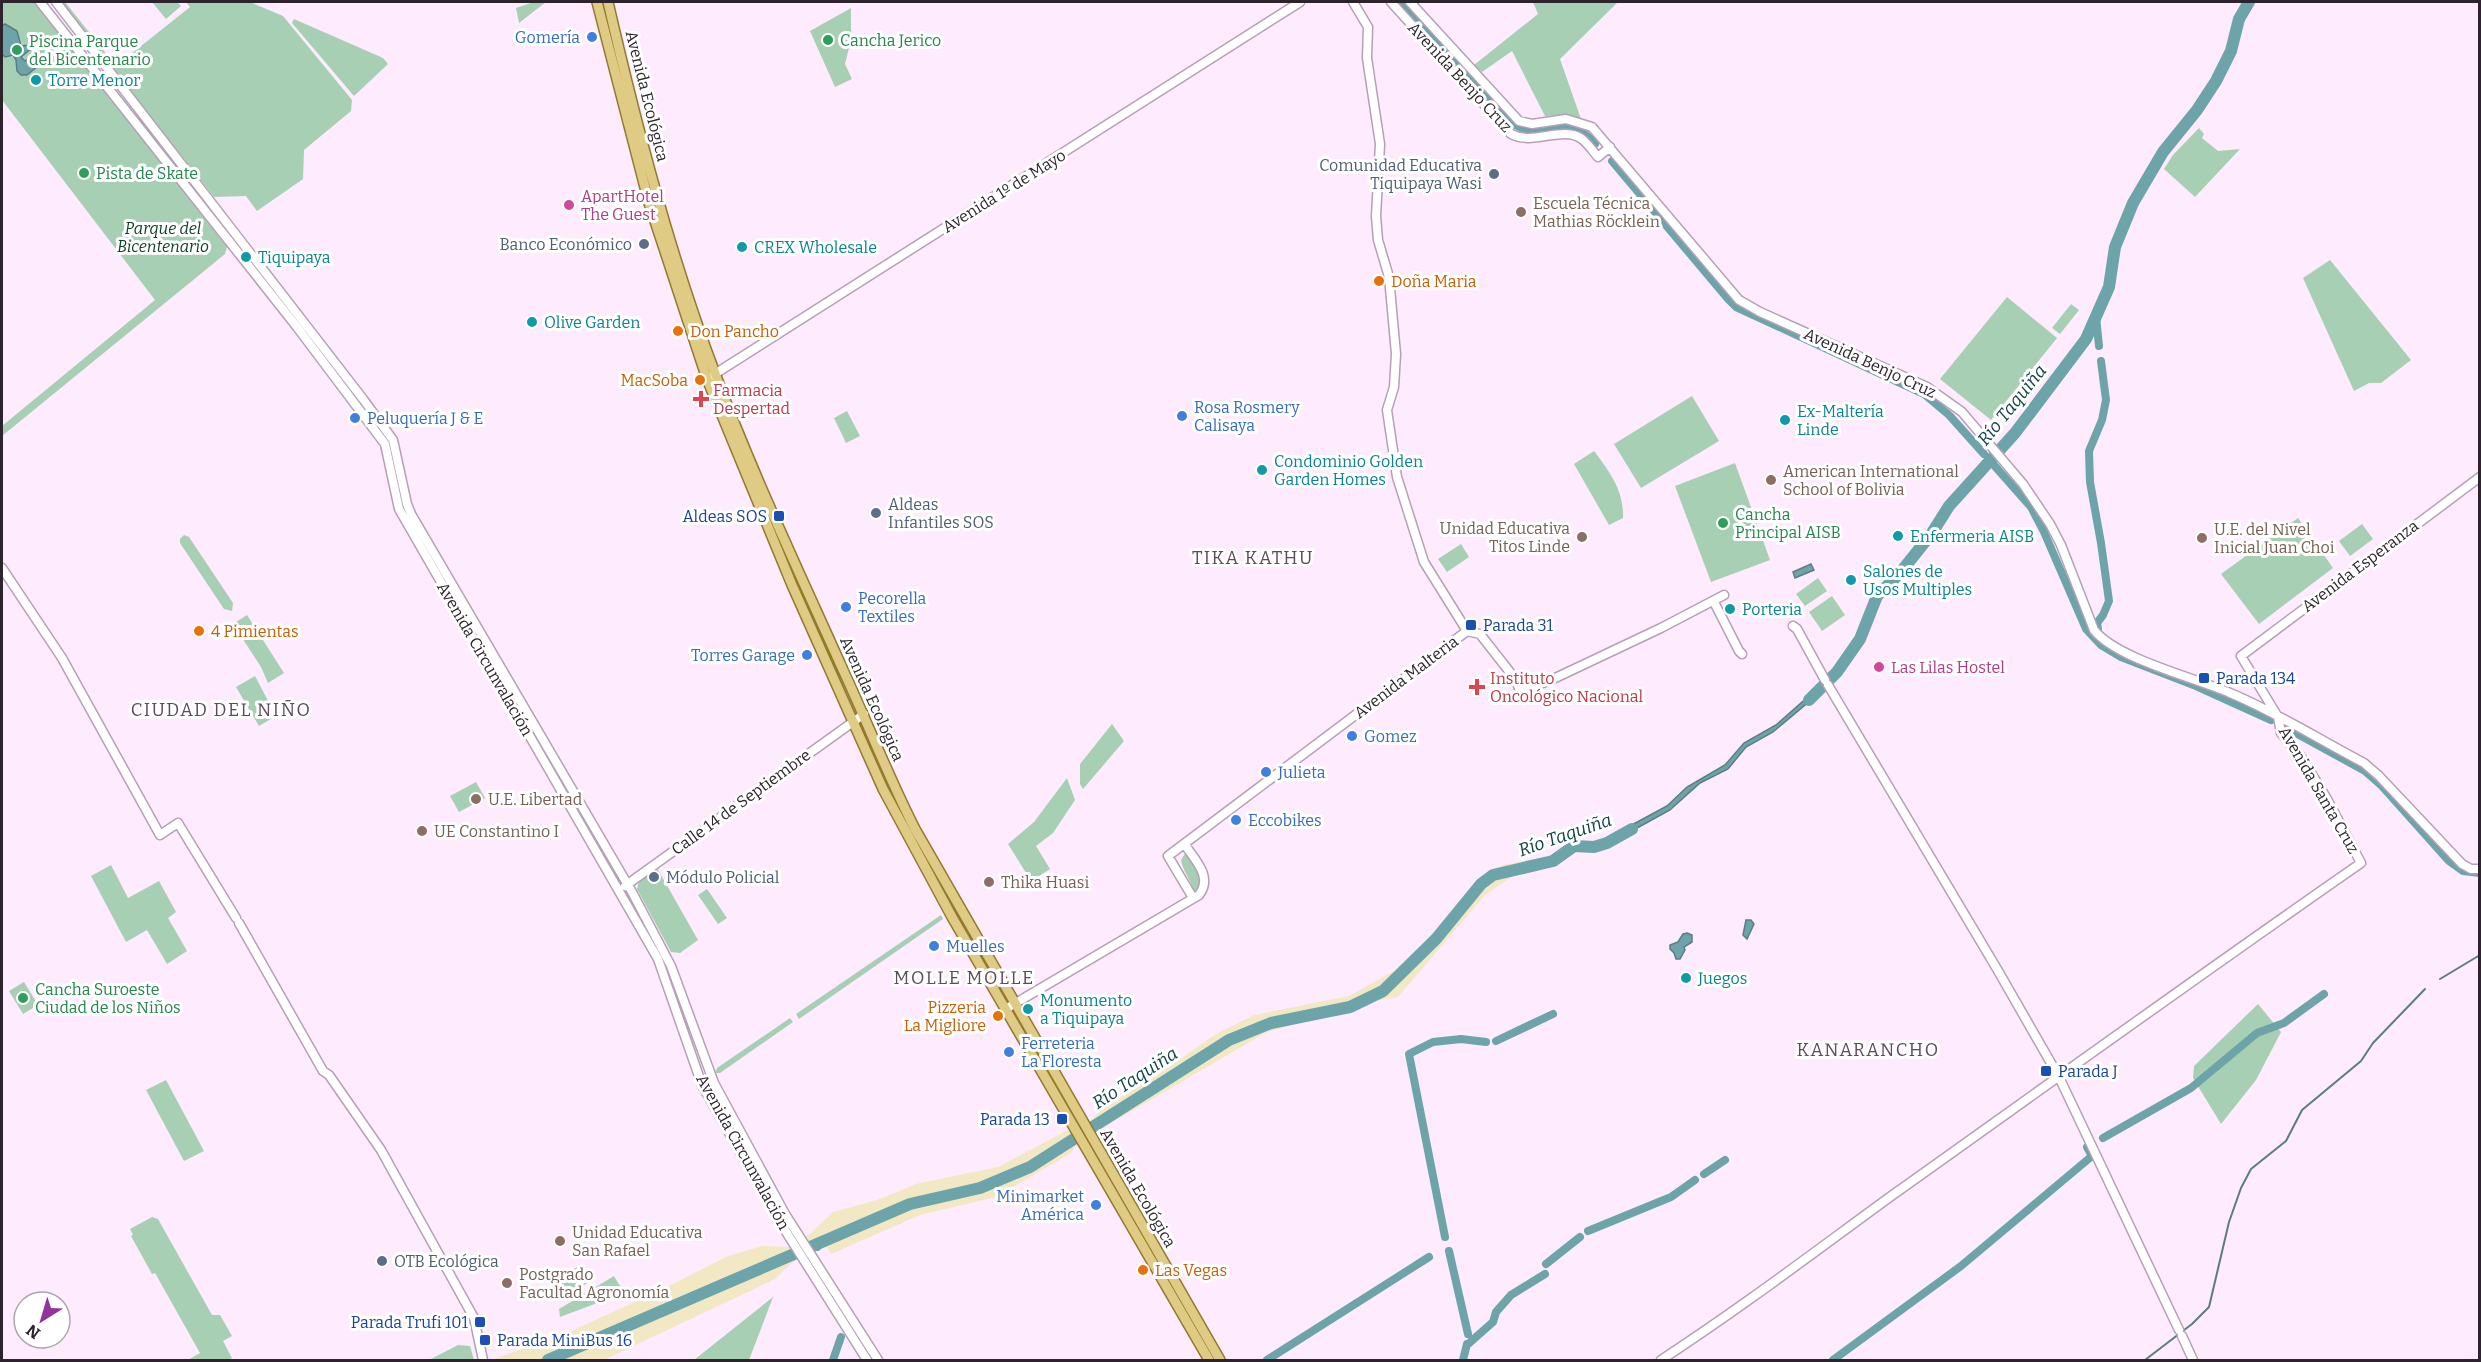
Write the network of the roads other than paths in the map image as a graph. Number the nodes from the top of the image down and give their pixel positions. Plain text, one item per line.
1 (40, 2) edge
2 (56, 2) edge
3 (597, 2) edge
4 (608, 2) edge
5 (1300, 2) edge
6 (1353, 2) edge
7 (1391, 2) edge
8 (1410, 2) edge
9 (1610, 147) junction
10 (711, 377) junction
11 (2480, 477) edge
12 (2, 568) edge
13 (1724, 595) dead end
14 (1714, 602) junction
15 (1793, 626) dead end
16 (1467, 632) junction
17 (1742, 654) dead end
18 (2241, 656) joint
19 (864, 714) junction
20 (2278, 717) junction
21 (854, 720) junction
22 (1185, 845) junction
23 (2480, 869) edge
24 (628, 884) junction
25 (620, 890) junction
26 (1196, 896) junction
27 (1015, 1004) junction
28 (1006, 1010) junction
29 (2059, 1077) junction
30 (1114, 1177) junction
31 (1104, 1182) junction
32 (796, 1239) junction
33 (806, 1254) junction
34 (483, 1360) edge
35 (867, 1360) edge
36 (878, 1360) edge
37 (1209, 1360) edge
38 (1220, 1360) edge
39 (1661, 1360) edge
40 (2193, 1360) edge

1 - 25 street, Avenida Circunvalación
2 - 24 street, Avenida Circunvalación
3 - 10 main road, Avenida Ecológica
4 - 10 main road, Avenida Ecológica
5 - 10 street, Avenida 1º de Mayo
6 - 16 street
7 - 9 street, Avenida Benjo Cruz
8 - 9 street, Avenida Benjo Cruz
9 - 20 street, Avenida Benjo Cruz
10 - 19 main road, Avenida Ecológica
10 - 21 main road, Avenida Ecológica
11 - 18 street, Avenida Esperanza
12 - 34 street
13 - 14 street, Avenida Malteria
14 - 16 street, Avenida Malteria
14 - 17 street
15 - 29 street
16 - 22 street, Avenida Malteria
18 - 20 street, Avenida Santa Cruz
19 - 21 street, Calle 14 de Septiembre
19 - 27 main road, Avenida Ecológica
20 - 23 street, Avenida Benjo Cruz
20 - 29 street, Avenida Santa Cruz
21 - 24 street, Calle 14 de Septiembre
21 - 28 main road, Avenida Ecológica
22 - 26 street
22 - 26 street, Avenida Malteria
24 - 25 street, Calle 14 de Septiembre
24 - 32 street, Avenida Circunvalación
25 - 32 street, Avenida Circunvalación
26 - 27 street
27 - 28 street
27 - 30 main road, Avenida Ecológica
28 - 31 main road, Avenida Ecológica
29 - 39 street
29 - 40 street
30 - 31 main road
30 - 38 main road, Avenida Ecológica
31 - 37 main road, Avenida Ecológica
32 - 33 street, Avenida Circunvalación
33 - 35 street, Avenida Circunvalación
33 - 36 street, Avenida Circunvalación

